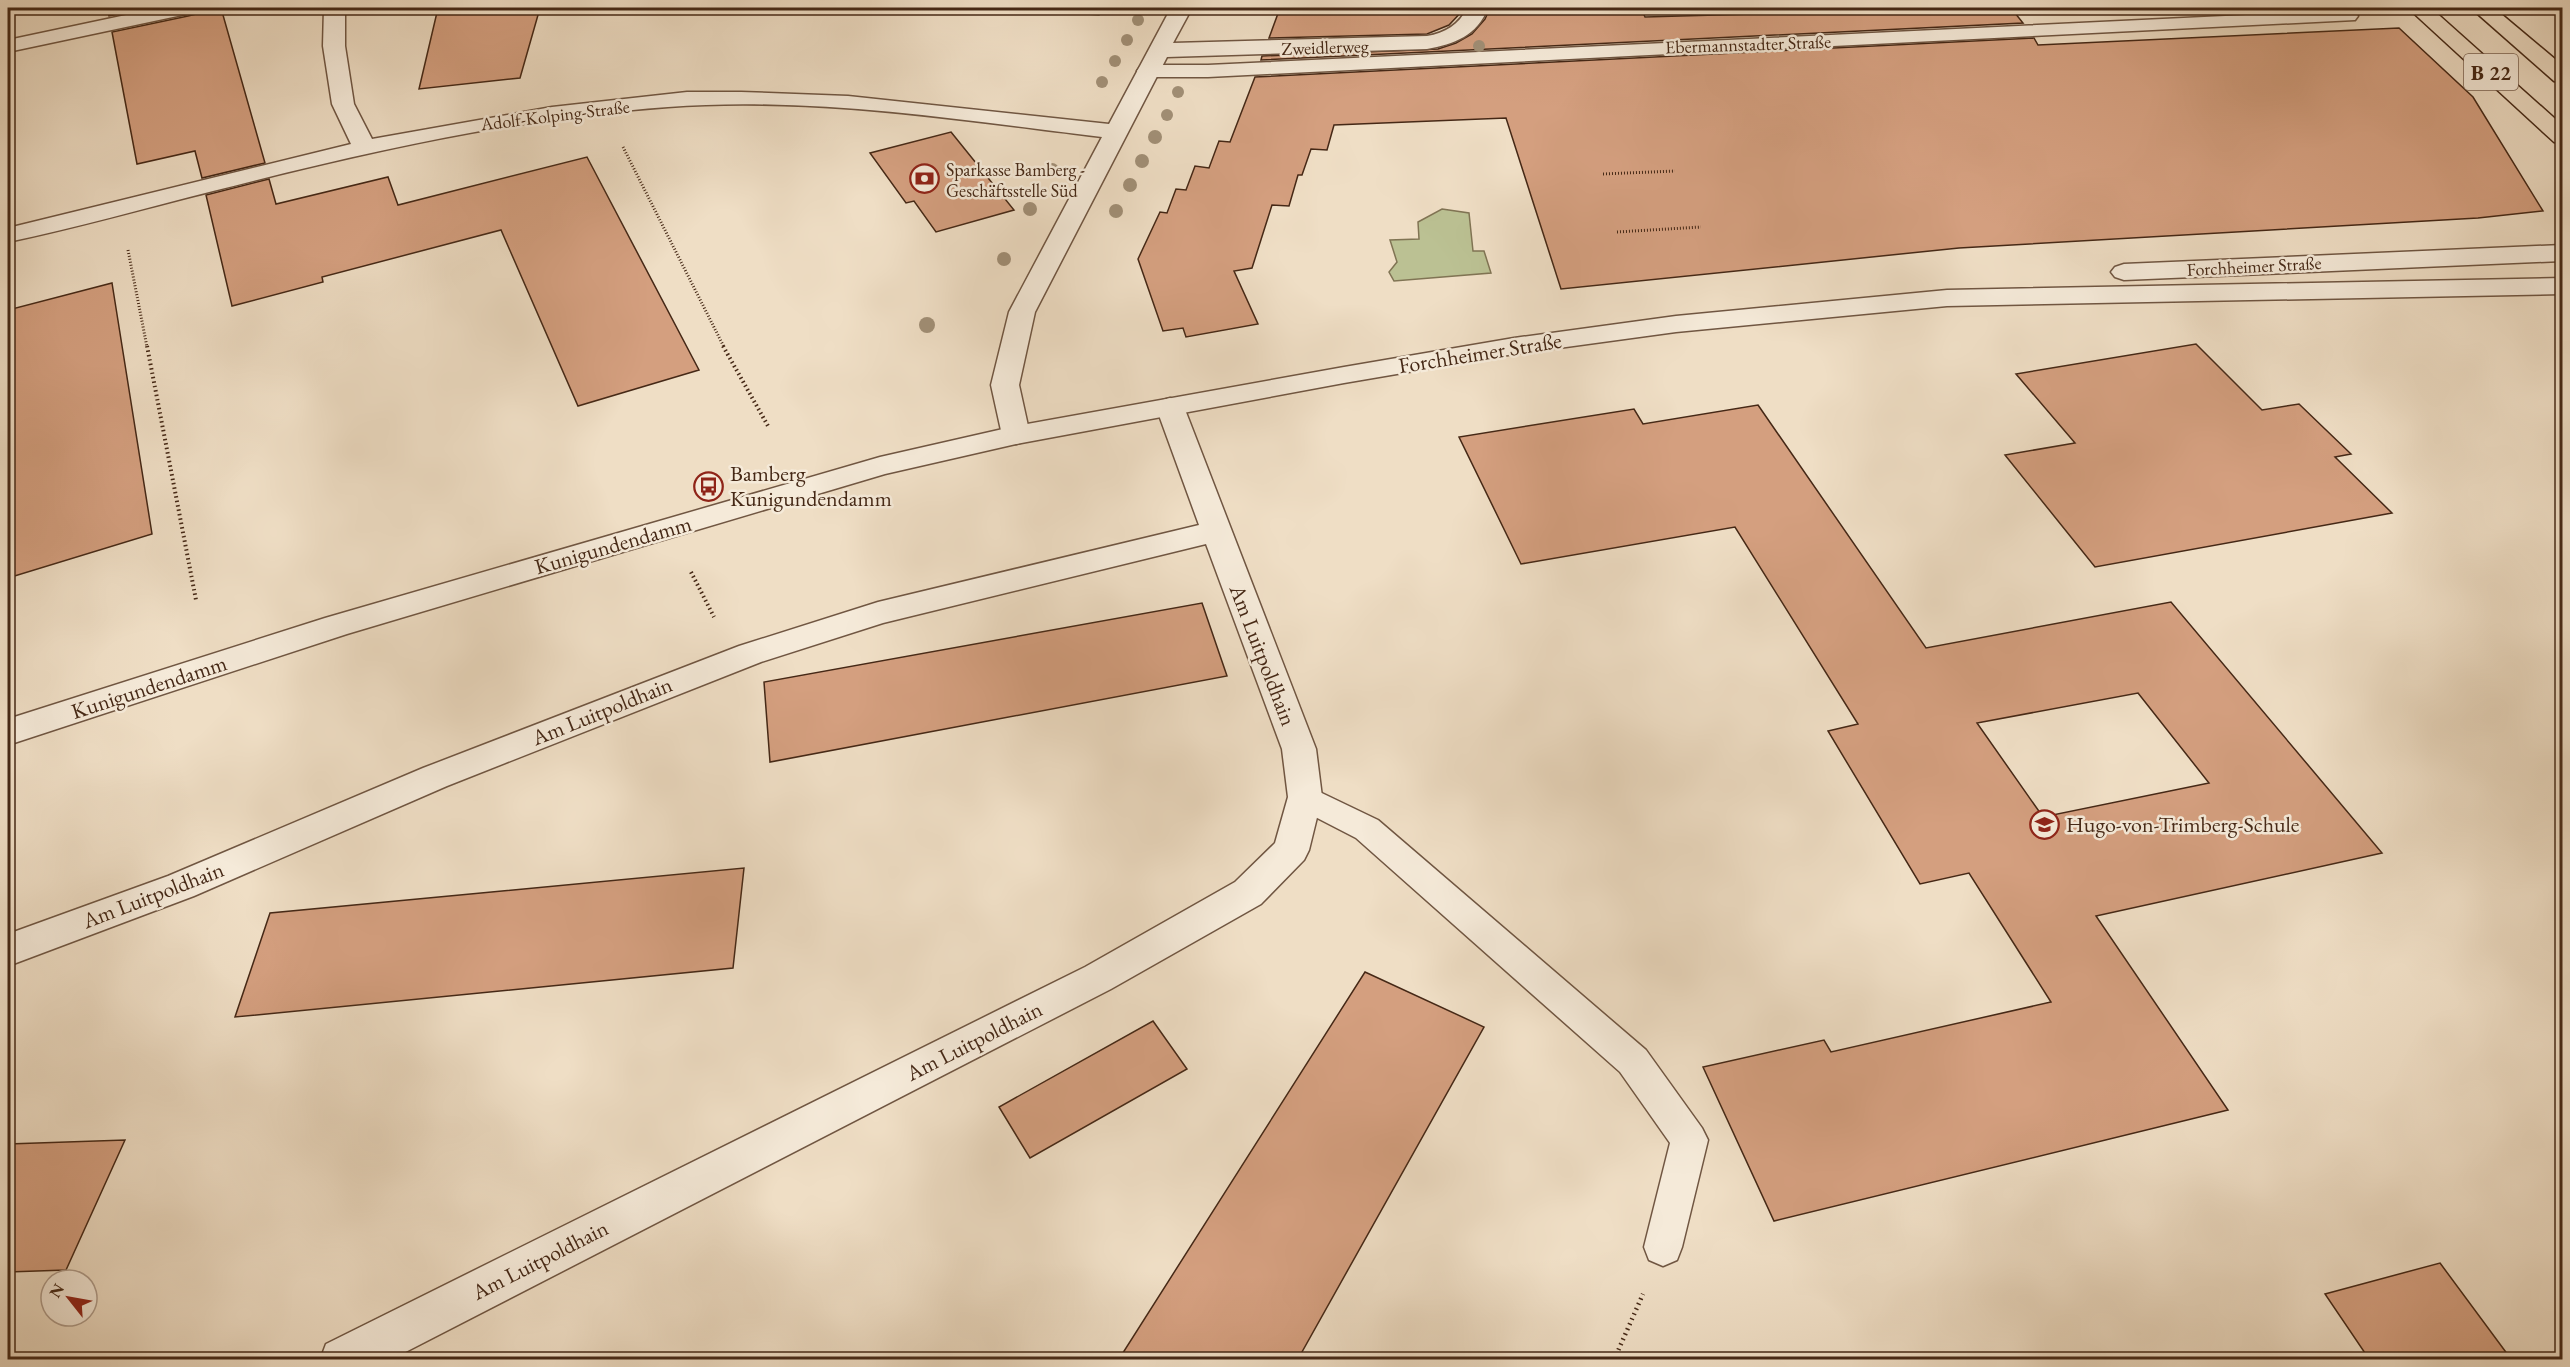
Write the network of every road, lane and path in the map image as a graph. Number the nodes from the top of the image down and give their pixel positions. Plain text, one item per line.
1 (187, 8) edge
2 (334, 8) edge
3 (1181, 8) edge
4 (1477, 8) edge
5 (2420, 8) edge
6 (2482, 8) edge
7 (2348, 16) dead end
8 (8, 46) edge
9 (1158, 50) junction
10 (1147, 71) junction
11 (2562, 76) edge
12 (603, 107) junction
13 (1114, 132) junction
14 (2562, 137) edge
15 (364, 147) junction
16 (1675, 171) dead end
17 (1603, 174) dead end
18 (119, 208) junction
19 (1701, 227) dead end
20 (1617, 232) dead end
21 (8, 235) edge
22 (2562, 253) edge
23 (2562, 286) edge
24 (1947, 298) junction
25 (1170, 407) junction
26 (768, 426) dead end
27 (1016, 435) junction
28 (1216, 531) junction
29 (196, 600) dead end
30 (8, 732) edge
31 (1305, 797) junction
32 (8, 950) edge
33 (1663, 1247) joint
34 (342, 1359) edge
35 (1614, 1359) edge

1 - 8 street
2 - 15 street
3 - 9 street
4 - 9 street, Zweidlerweg
5 - 14 main road, B 22
6 - 11 main road, B 22
7 - 10 lane, Ebermannstadter Straße
9 - 10 street
10 - 13 street
12 - 13 street, Adolf-Kolping-Straße
12 - 15 street, Adolf-Kolping-Straße
12 - 26 path
13 - 27 street
15 - 18 street, Adolf-Kolping-Straße
16 - 17 path
18 - 21 street, Adolf-Kolping-Straße
18 - 29 path
19 - 20 path
22 - 24 street, Forchheimer Straße
23 - 24 street, Forchheimer Straße
24 - 25 street, Forchheimer Straße
25 - 27 street, Forchheimer Straße
25 - 28 street, Am Luitpoldhain
27 - 30 street, Kunigundendamm
28 - 31 street, Am Luitpoldhain
28 - 32 street, Am Luitpoldhain
31 - 33 lane
31 - 34 street, Am Luitpoldhain
33 - 35 path

